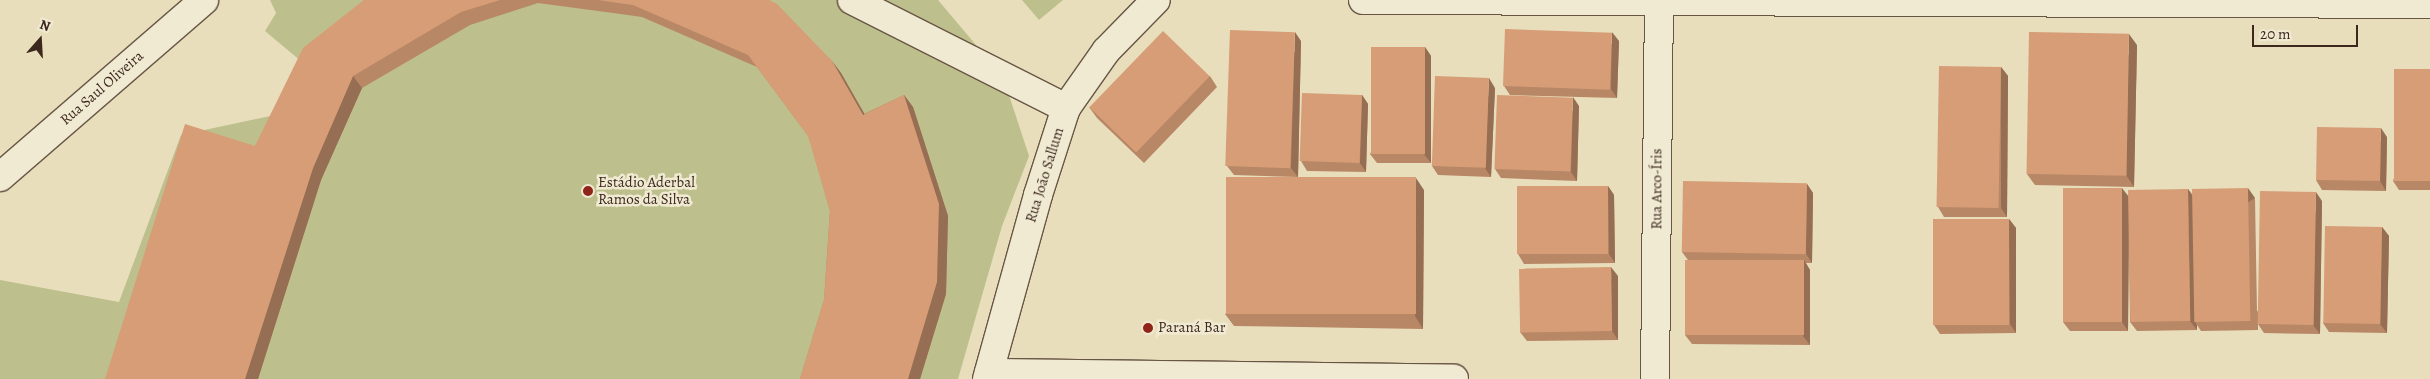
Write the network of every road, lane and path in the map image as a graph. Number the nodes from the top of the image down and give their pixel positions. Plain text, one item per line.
1 (204, 0) edge
2 (852, 0) edge
3 (1156, 0) edge
4 (1363, 0) edge
5 (1659, 0) edge
6 (2430, 4) edge
7 (1066, 108) junction
8 (0, 177) edge
9 (988, 376) edge
10 (1454, 379) edge
11 (1655, 379) edge

1 - 8 street, Rua Saul Oliveira
2 - 7 street
3 - 7 street, Rua João Sallum
4 - 5 street
5 - 6 street
5 - 11 street, Rua Arco-Íris
7 - 9 street, Rua João Sallum
9 - 10 street

